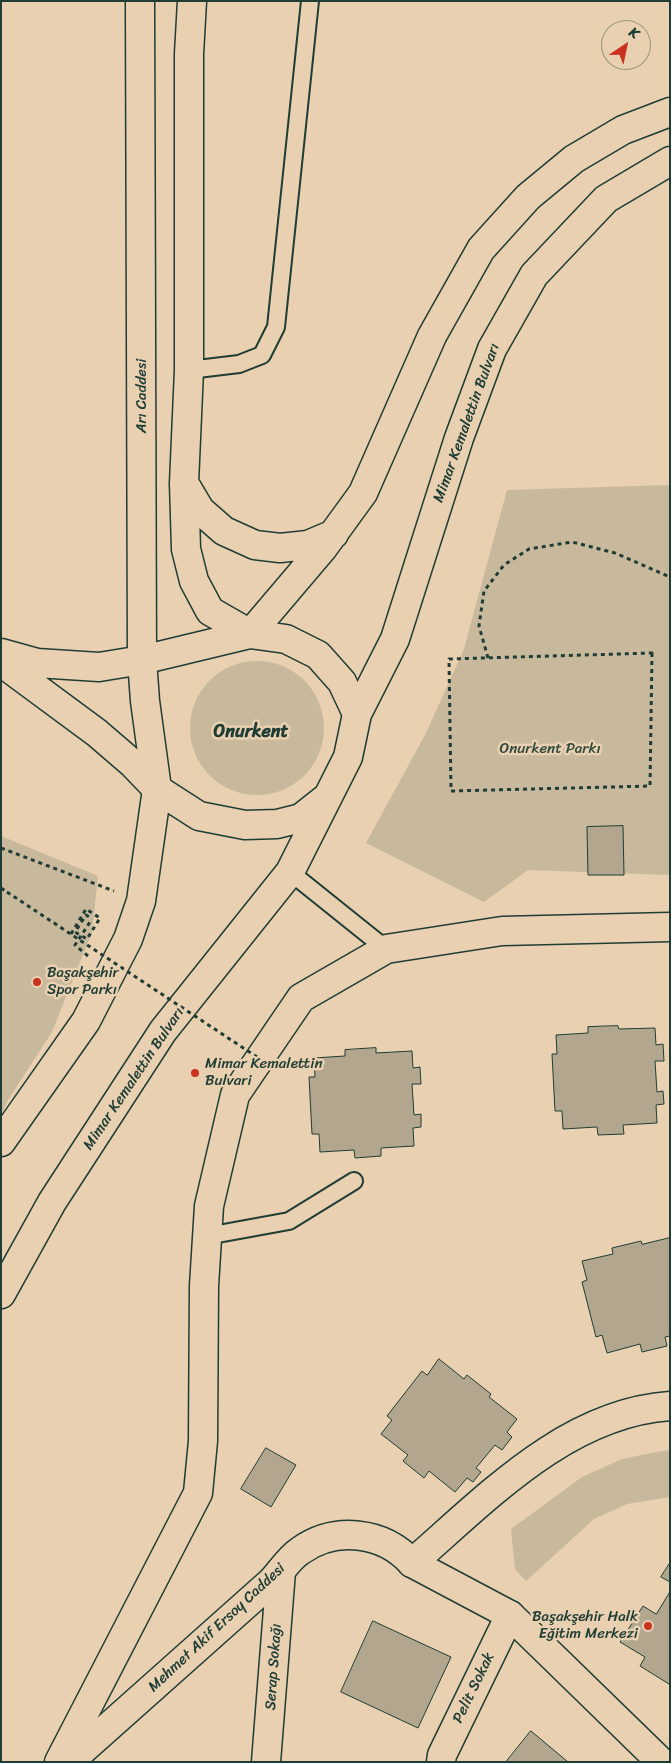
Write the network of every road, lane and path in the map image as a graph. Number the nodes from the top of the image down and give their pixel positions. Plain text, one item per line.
1 (140, 1) edge
2 (192, 1) edge
3 (310, 1) edge
4 (670, 112) edge
5 (670, 161) edge
6 (189, 370) junction
7 (184, 483) junction
8 (334, 534) junction
9 (670, 576) edge
10 (250, 634) junction
11 (1, 653) edge
12 (488, 658) junction
13 (142, 660) junction
14 (1, 662) edge
15 (357, 714) junction
16 (157, 789) junction
17 (328, 797) junction
18 (1, 848) edge
19 (290, 872) junction
20 (1, 888) edge
21 (141, 901) junction
22 (92, 919) dead end
23 (670, 928) edge
24 (71, 934) junction
25 (386, 950) junction
26 (260, 1059) junction
27 (1, 1142) edge
28 (354, 1181) dead end
29 (208, 1236) junction
30 (1, 1294) edge
31 (670, 1406) edge
32 (412, 1563) junction
33 (281, 1571) junction
34 (510, 1615) junction
35 (58, 1762) edge
36 (69, 1762) edge
37 (266, 1762) edge
38 (441, 1762) edge
39 (661, 1762) edge

1 - 13 main road, Arı Caddesi
2 - 6 main road
3 - 6 lane
4 - 8 main road
5 - 15 main road, Mimar Kemalettin Bulvarı
6 - 7 main road
7 - 8 main road
7 - 10 main road
8 - 10 main road
9 - 12 path
10 - 13 main road
10 - 15 main road
11 - 13 main road
12 - 12 path
13 - 16 main road, Arı Caddesi
14 - 16 main road
15 - 17 main road, Mimar Kemalettin Bulvarı
16 - 17 main road
16 - 21 main road
17 - 19 main road, Mimar Kemalettin Bulvarı
18 - 21 path
19 - 25 lane
19 - 30 main road, Mimar Kemalettin Bulvarı
20 - 24 path, bridge
21 - 27 main road
22 - 24 path, bridge
23 - 25 main road
24 - 26 path, bridge
25 - 26 main road
26 - 29 main road
28 - 29 lane
29 - 35 main road
31 - 32 main road
32 - 33 main road, Mehmet Akif Ersoy Caddesi
32 - 34 main road, Mehmet Akif Ersoy Caddesi
33 - 36 main road, Mehmet Akif Ersoy Caddesi
33 - 37 main road, Serap Sokağı
34 - 38 main road, Pelit Sokak
34 - 39 main road, Mehmet Akif Ersoy Caddesi

